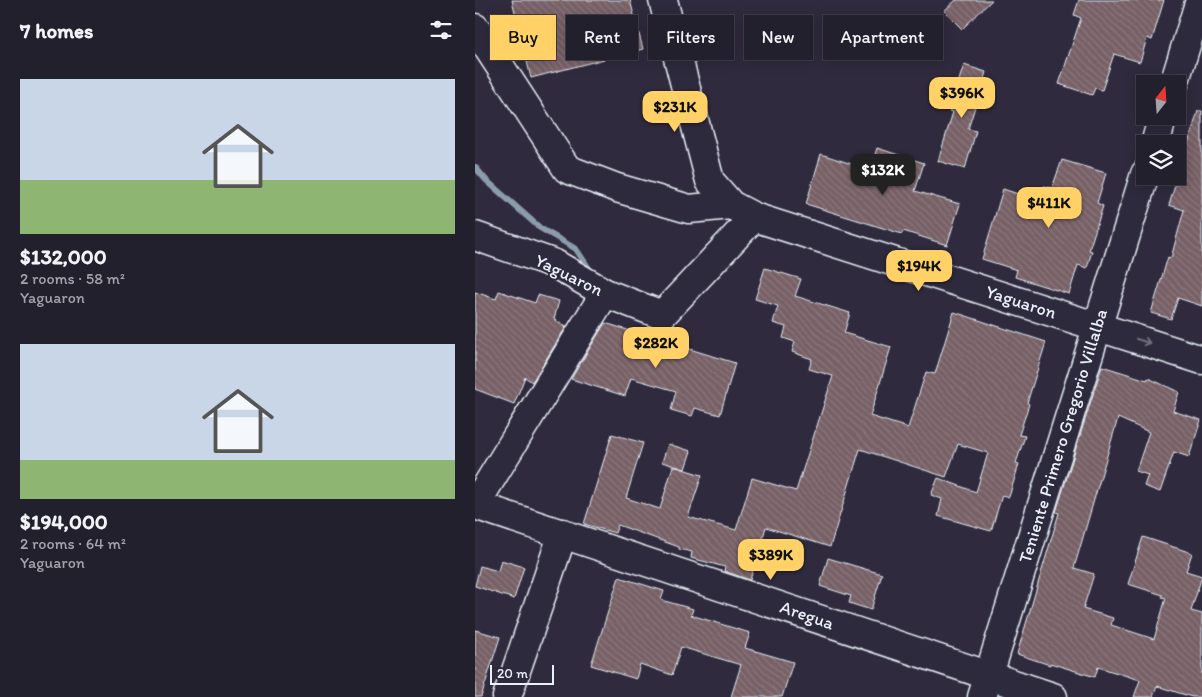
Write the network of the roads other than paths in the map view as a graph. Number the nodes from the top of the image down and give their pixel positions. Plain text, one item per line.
1 (663, 0) edge
2 (1200, 0) edge
3 (475, 28) edge
4 (1177, 75) edge
5 (1142, 185) edge
6 (742, 211) junction
7 (475, 236) edge
8 (605, 293) junction
9 (1097, 326) junction
10 (1202, 360) edge
11 (475, 505) edge
12 (563, 533) junction
13 (985, 687) edge
14 (507, 697) edge
15 (1053, 697) edge

1 - 6 street
2 - 4 street
3 - 6 street
5 - 9 street, Teniente Primero Gregorio Villalba
6 - 8 street, Yaguaron
6 - 9 street, Yaguaron
7 - 8 street, Yaguaron
8 - 11 street
9 -> 10 street, Yaguaron
9 - 13 street, Teniente Primero Gregorio Villalba
11 - 12 street, Aregua
12 - 13 street, Aregua
12 - 14 street
13 - 15 street, Aregua

